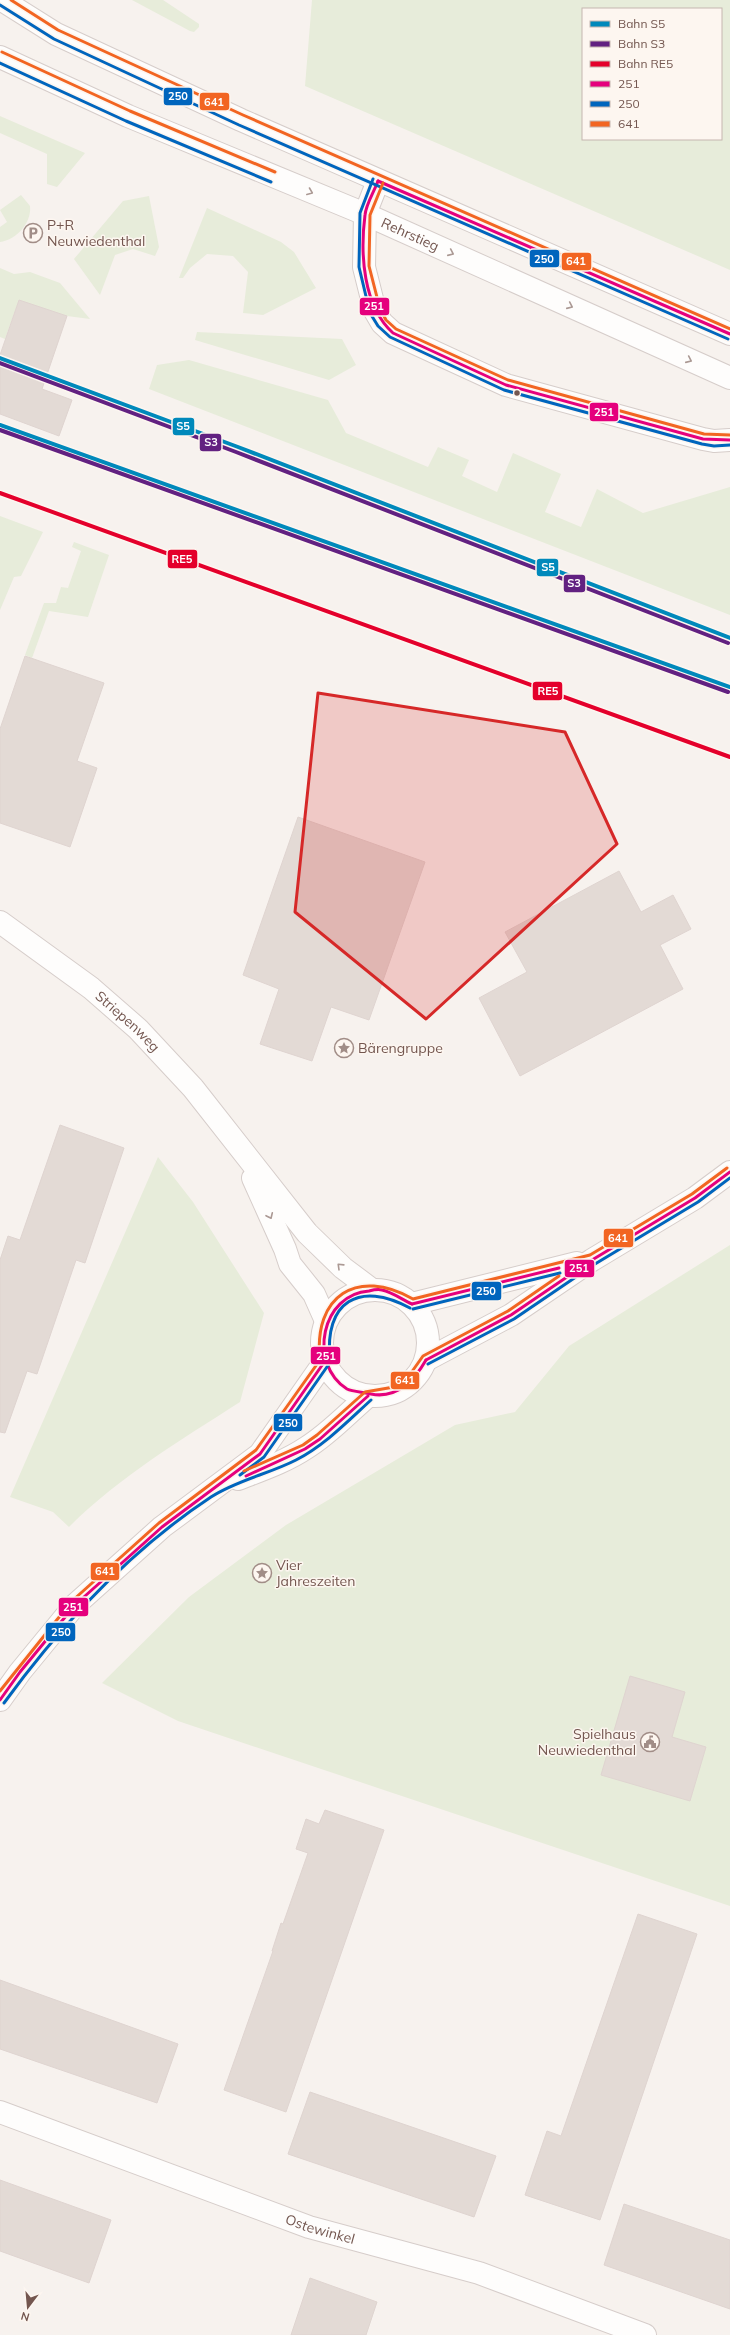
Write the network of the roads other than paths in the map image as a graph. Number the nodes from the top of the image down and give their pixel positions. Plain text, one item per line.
1 (2, 0) edge
2 (0, 57) edge
3 (378, 181) junction
4 (365, 214) junction
5 (730, 334) edge
6 (730, 378) edge
7 (730, 440) edge
8 (0, 922) edge
9 (236, 1142) junction
10 (730, 1172) edge
11 (592, 1260) junction
12 (371, 1289) junction
13 (412, 1304) junction
14 (326, 1321) junction
15 (426, 1360) junction
16 (325, 1361) junction
17 (368, 1396) junction
18 (216, 1488) junction
19 (0, 1700) edge
20 (0, 2112) edge
21 (644, 2335) edge

1 - 3 street
2 -> 4 street, Rehrstieg
3 - 4 street
3 - 5 street
4 -> 6 street, Rehrstieg
4 - 7 street
8 - 9 street, Striepenweg
12 -> 9 street, Striepenweg
9 -> 14 street, Striepenweg
10 - 11 street
11 - 13 street
11 - 15 street
12 - 13 street
12 - 14 street
13 - 15 street
14 - 16 street
15 - 17 street
16 - 17 street
16 - 18 street
17 - 18 street
18 - 19 street
20 - 21 street, Ostewinkel

